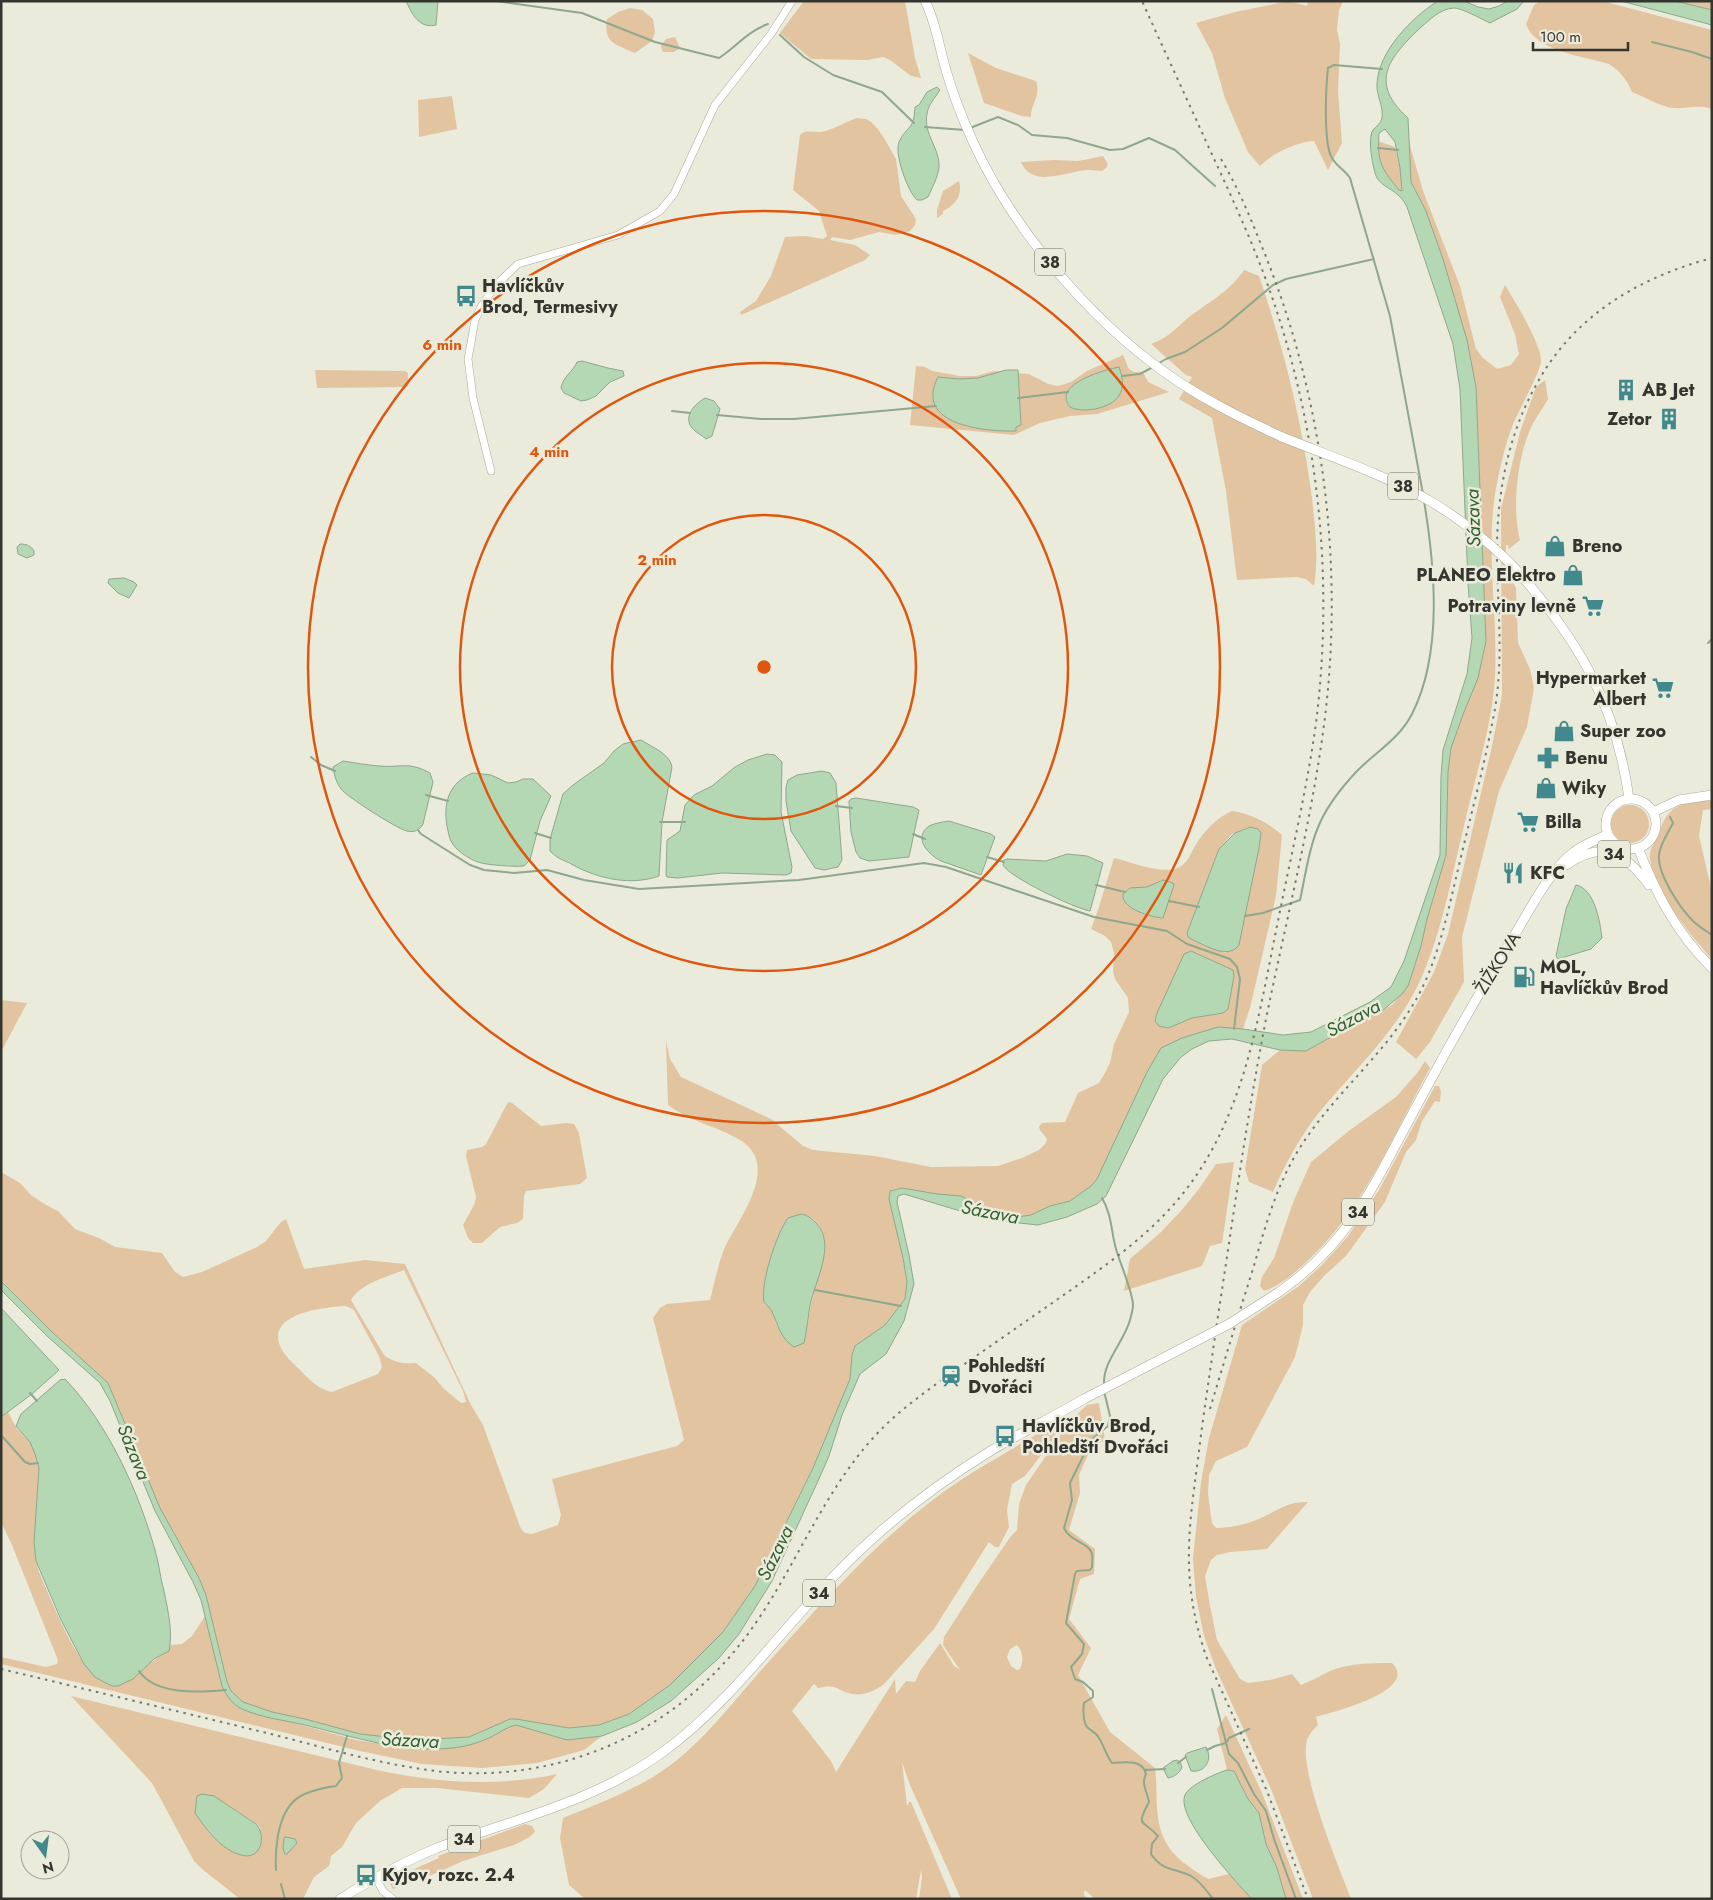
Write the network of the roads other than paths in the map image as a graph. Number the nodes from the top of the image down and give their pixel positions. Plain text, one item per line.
1 (792, 1) edge
2 (925, 1) edge
3 (931, 1) edge
4 (932, 16) junction
5 (491, 471) dead end
6 (1712, 794) edge
7 (1629, 799) junction
8 (1653, 812) junction
9 (1608, 834) junction
10 (1638, 848) junction
11 (1554, 873) junction
12 (1660, 899) junction
13 (1712, 968) edge
14 (376, 1878) junction
15 (340, 1899) edge
16 (393, 1899) edge

1 - 5 street
2 - 4 main road
3 - 4 main road
4 - 7 main road, 38, bridge
6 - 8 main road
7 - 8 main road
7 - 9 main road, 34
8 - 10 main road, 34
9 - 10 main road, 34
9 - 11 main road, ŽIŽKOVA
10 - 12 main road, 34
11 - 12 main road, 34
11 - 14 main road, ŽIŽKOVA / 34, bridge
12 - 13 main road, 34
14 - 15 main road, 34
14 - 16 street

